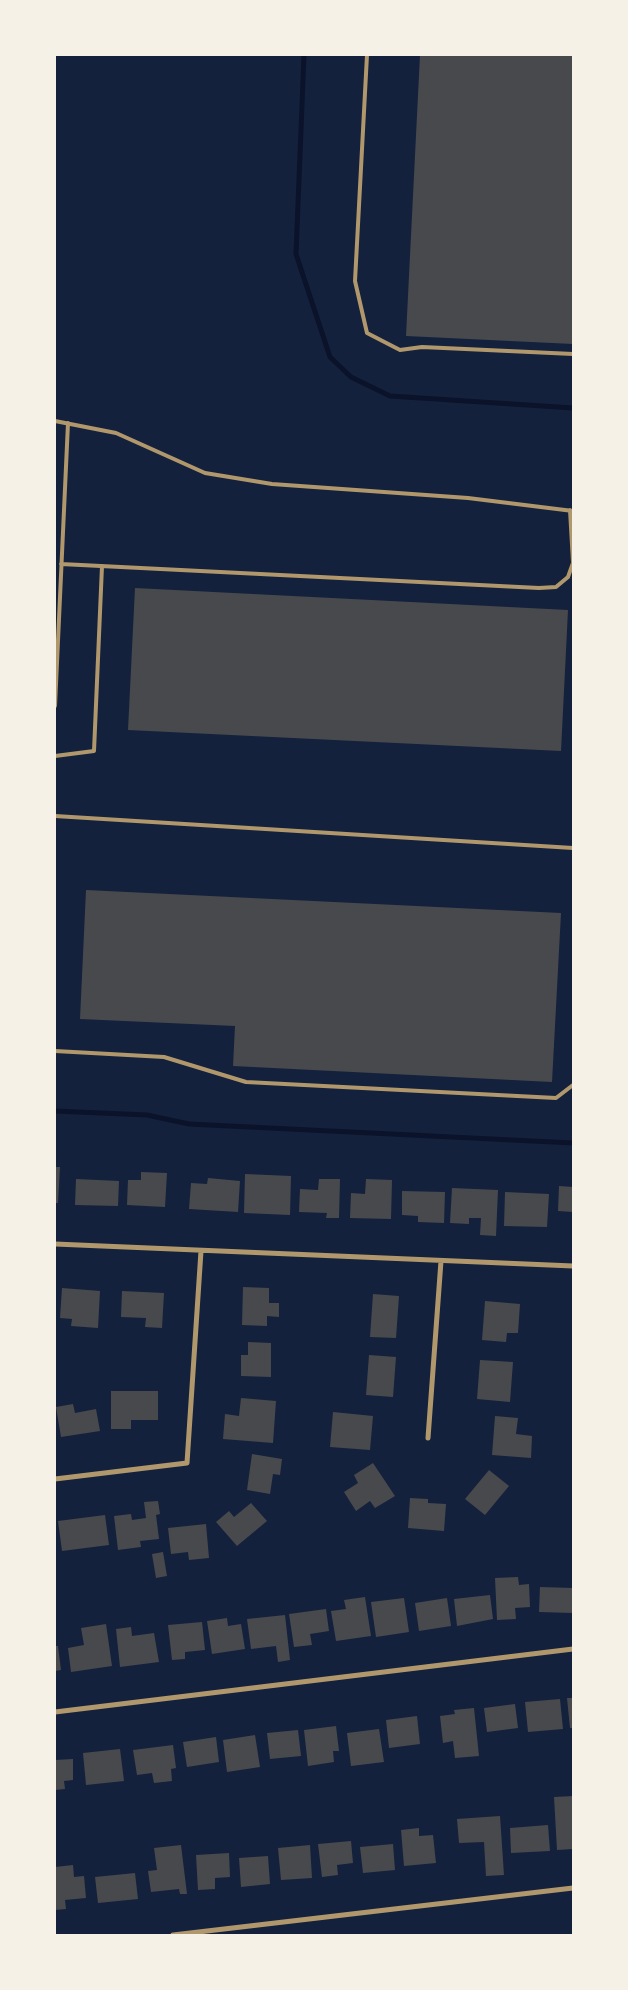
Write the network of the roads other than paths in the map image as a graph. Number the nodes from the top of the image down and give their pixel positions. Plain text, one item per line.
1 (367, 55) edge
2 (573, 354) edge
3 (55, 421) edge
4 (68, 423) junction
5 (571, 510) edge
6 (573, 563) edge
7 (62, 564) junction
8 (102, 566) junction
9 (55, 706) edge
10 (55, 756) edge
11 (55, 816) edge
12 (573, 848) edge
13 (55, 1051) edge
14 (573, 1085) edge
15 (55, 1244) edge
16 (201, 1251) junction
17 (441, 1260) junction
18 (573, 1266) edge
19 (428, 1438) dead end
20 (55, 1479) edge
21 (573, 1649) edge
22 (55, 1712) edge
23 (573, 1888) edge
24 (173, 1935) edge

1 - 2 lane
3 - 4 lane
4 - 5 lane
4 - 7 lane
5 - 6 lane
6 - 8 lane
7 - 8 lane
7 - 9 lane
8 - 10 lane
11 - 12 lane
13 - 14 lane
15 - 16 street
16 - 17 street
16 - 20 street
17 - 18 street
17 - 19 street
21 - 22 street
23 - 24 street

